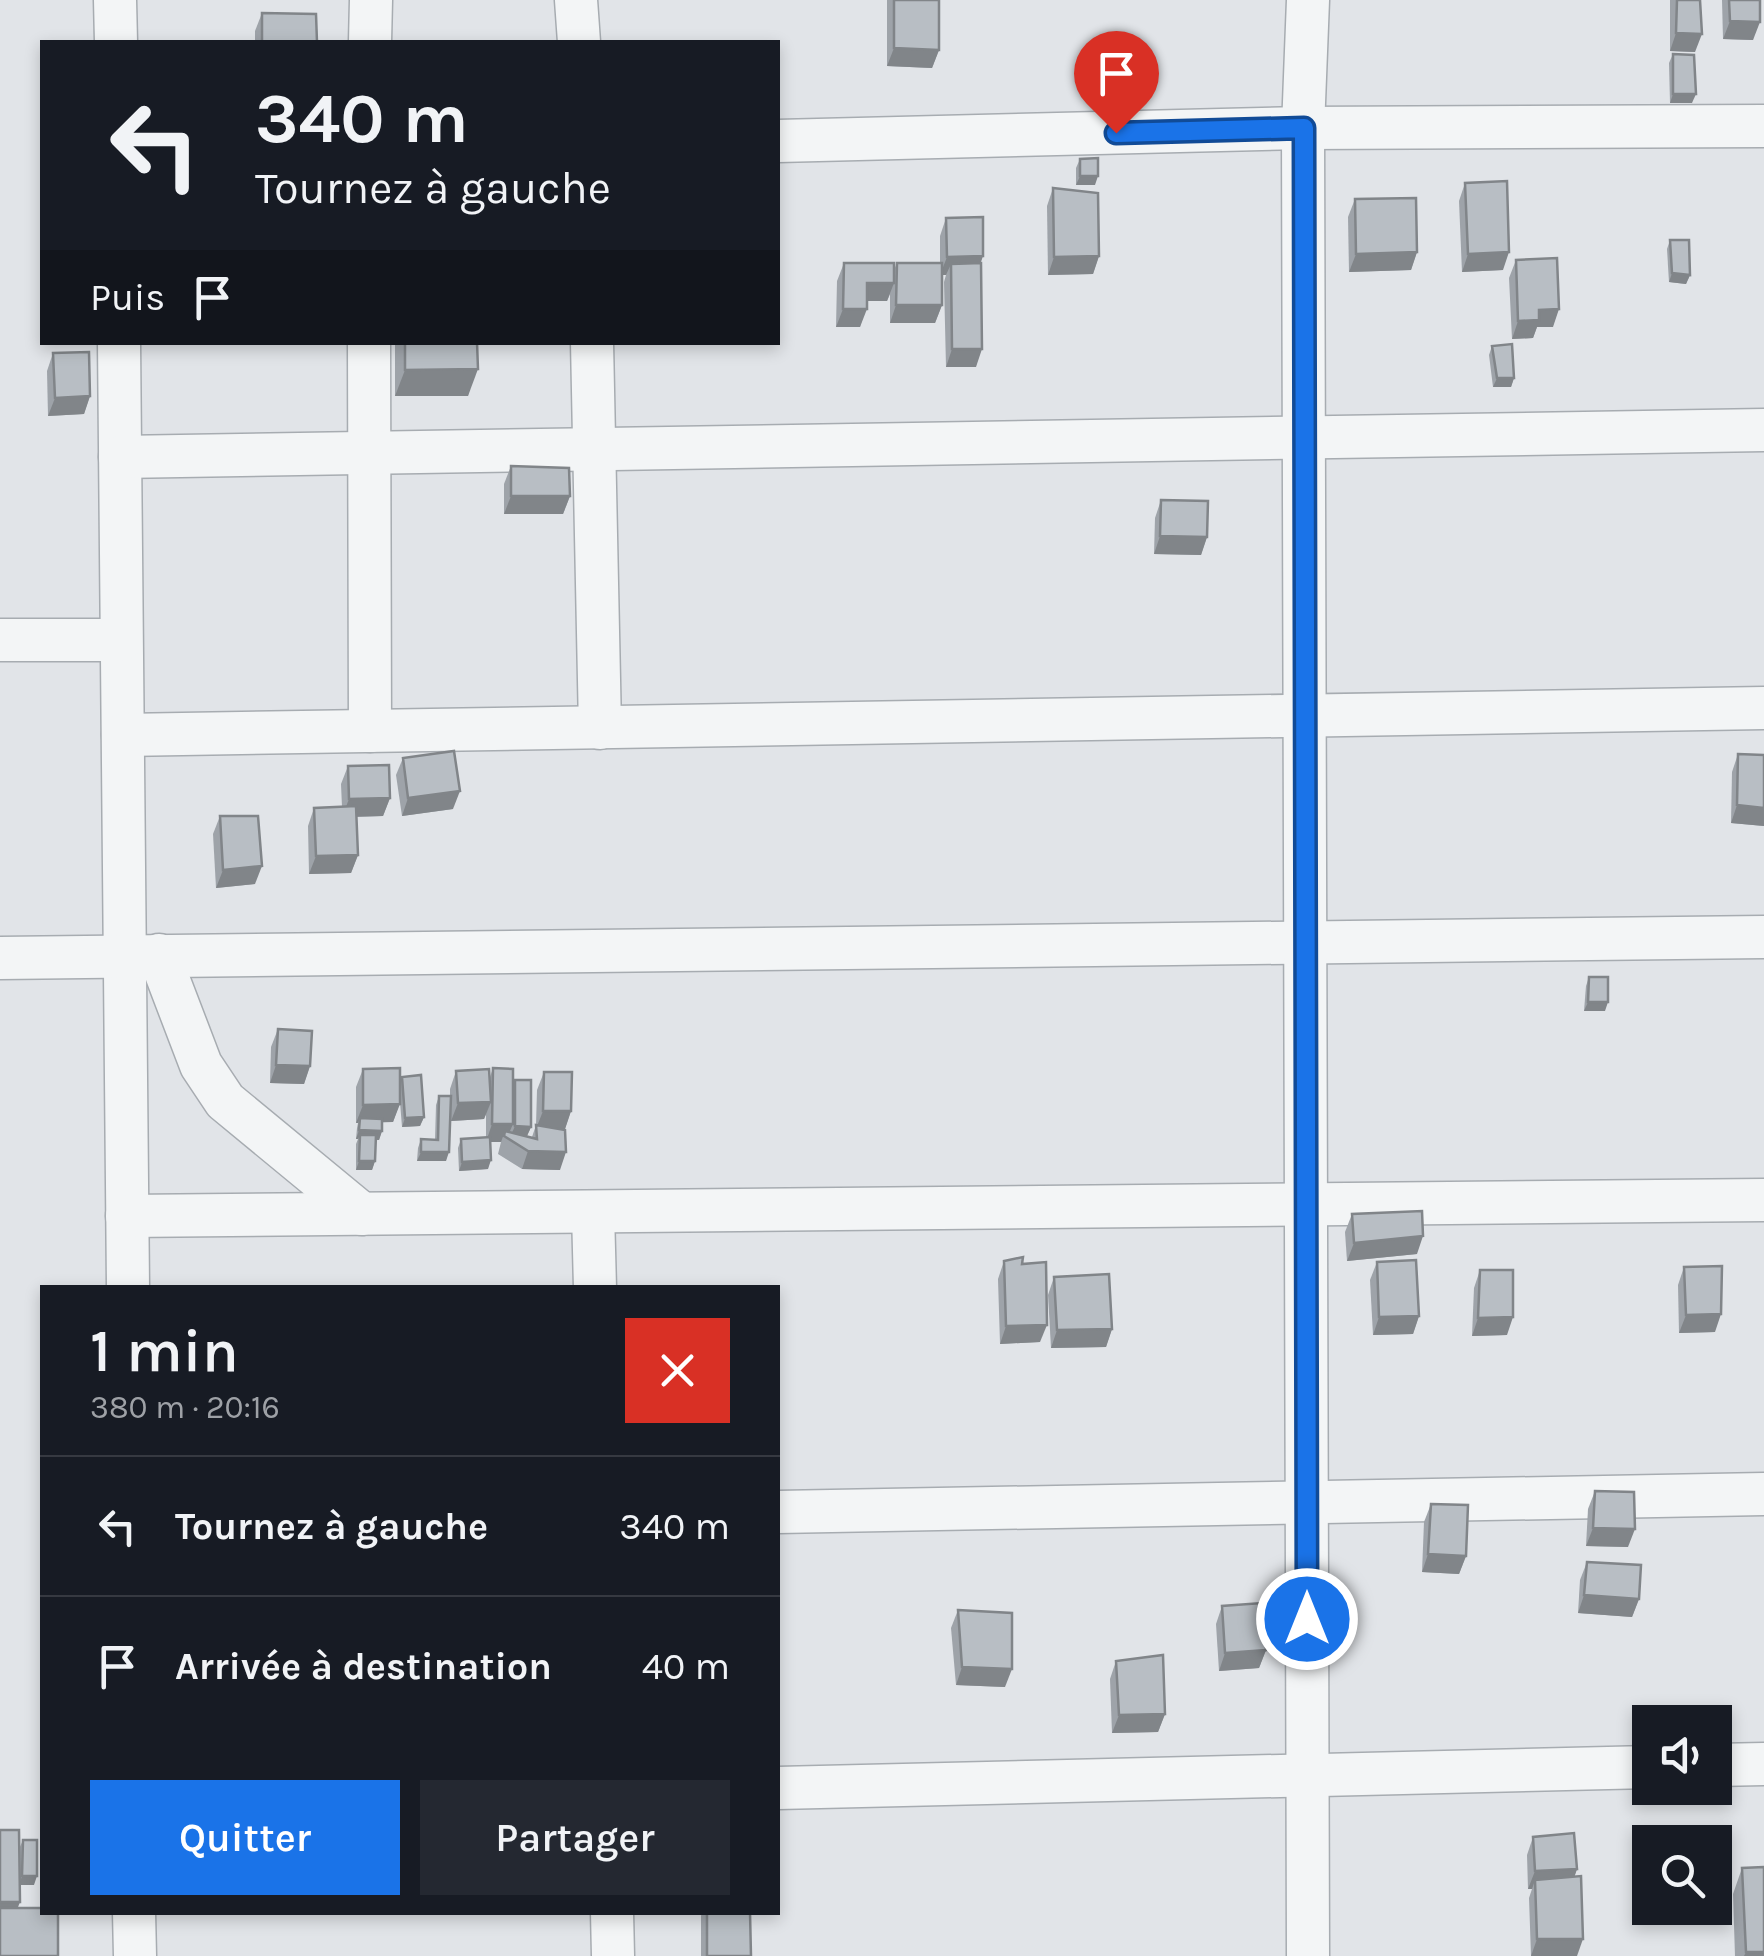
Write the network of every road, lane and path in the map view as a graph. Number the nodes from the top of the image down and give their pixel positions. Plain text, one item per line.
1 (115, 0) edge
2 (370, 0) edge
3 (576, 0) edge
4 (1308, 0) edge
5 (116, 40) edge
6 (370, 40) edge
7 (579, 40) edge
8 (1764, 126) edge
9 (1304, 128) junction
10 (780, 141) edge
11 (118, 345) edge
12 (369, 345) edge
13 (592, 345) edge
14 (1764, 430) edge
15 (1304, 437) junction
16 (594, 449) junction
17 (369, 452) junction
18 (120, 456) junction
19 (0, 640) edge
20 (122, 640) junction
21 (1764, 708) edge
22 (1305, 716) junction
23 (600, 728) junction
24 (370, 731) junction
25 (122, 735) junction
26 (1764, 936) edge
27 (1306, 942) junction
28 (142, 956) junction
29 (0, 958) edge
30 (1764, 1200) edge
31 (1306, 1205) junction
32 (593, 1212) junction
33 (362, 1214) junction
34 (127, 1216) junction
35 (128, 1285) edge
36 (595, 1285) edge
37 (1764, 1494) edge
38 (1307, 1502) junction
39 (780, 1512) edge
40 (1764, 1764) edge
41 (1732, 1765) edge
42 (1632, 1766) edge
43 (1307, 1775) junction
44 (780, 1788) edge
45 (134, 1915) edge
46 (612, 1915) edge
47 (135, 1956) edge
48 (613, 1956) edge
49 (1308, 1956) edge

1 - 5 street
2 - 6 street
3 - 7 street
4 - 9 street
8 - 9 street
9 - 10 street
9 - 15 street
11 - 18 street
12 - 17 street
13 - 16 street
14 - 15 street
15 - 16 street
15 - 22 street
16 - 17 street
16 - 23 street
17 - 18 street
17 - 24 street
18 - 20 street
19 - 20 street
20 - 25 street
21 - 22 street
22 - 23 street
22 - 27 street
23 - 24 street
24 - 25 street
25 - 28 street
26 - 27 street
27 - 28 street
27 - 31 street
28 - 29 street
28 - 33 street
28 - 34 street
30 - 31 street
31 - 32 street
31 - 38 street
32 - 33 street
32 - 36 street
33 - 34 street
34 - 35 street
37 - 38 street
38 - 39 street
38 - 43 street
40 - 41 street
42 - 43 street
43 - 44 street
43 - 49 street
45 - 47 street
46 - 48 street

